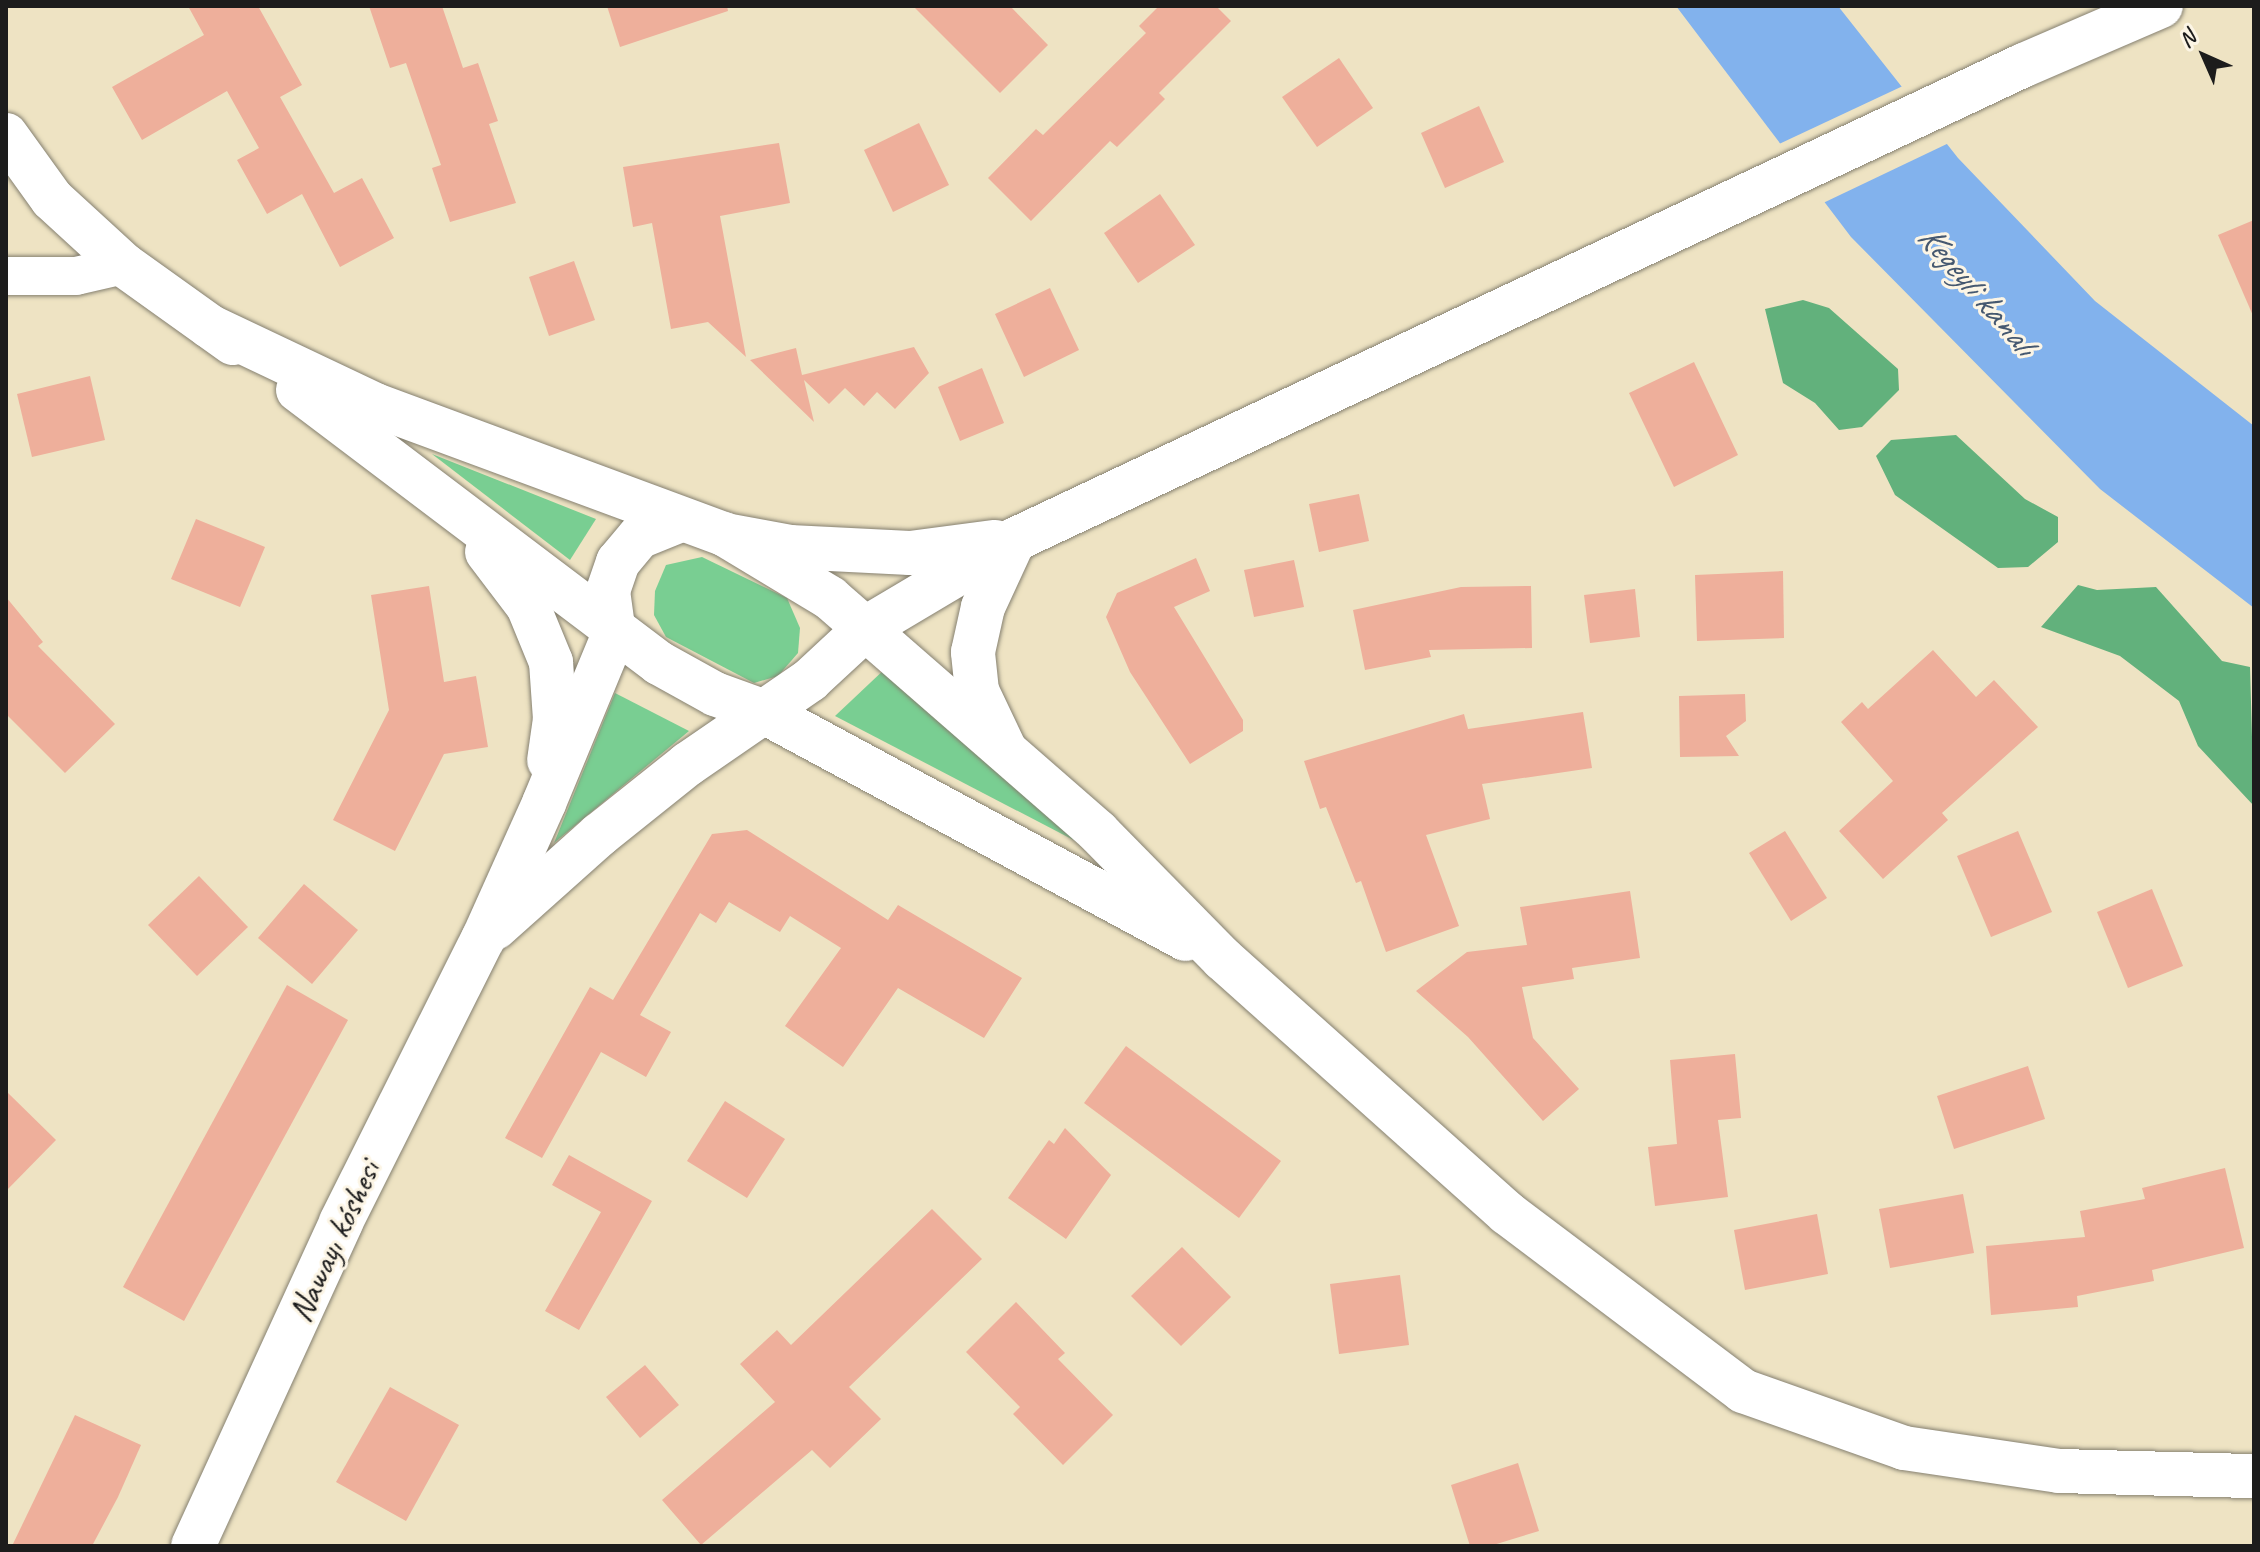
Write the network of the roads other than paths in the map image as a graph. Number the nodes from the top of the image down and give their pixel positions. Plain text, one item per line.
1 (2161, 6) edge
2 (6, 135) edge
3 (124, 265) junction
4 (6, 276) edge
5 (209, 326) junction
6 (447, 499) junction
7 (678, 521) junction
8 (724, 534) junction
9 (1014, 540) junction
10 (866, 628) junction
11 (614, 634) junction
12 (762, 711) junction
13 (1005, 750) junction
14 (544, 803) junction
15 (483, 939) junction
16 (1223, 959) junction
17 (2254, 1476) edge
18 (193, 1546) edge

1 - 9 main road
2 - 3 main road
3 - 4 street
3 - 5 main road
5 - 6 main road
5 - 7 main road
6 - 11 main road
6 - 14 main road
7 - 8 main road
7 - 11 main road
8 - 9 main road
8 - 10 main road
9 - 10 main road
9 - 13 main road
10 - 12 main road
10 - 13 main road
11 - 12 main road
11 - 14 main road, Nawayı kóshesi
12 - 15 main road
12 - 16 main road
13 - 16 main road
14 - 15 main road, Nawayı kóshesi
15 - 18 main road, Nawayı kóshesi
16 - 17 main road

